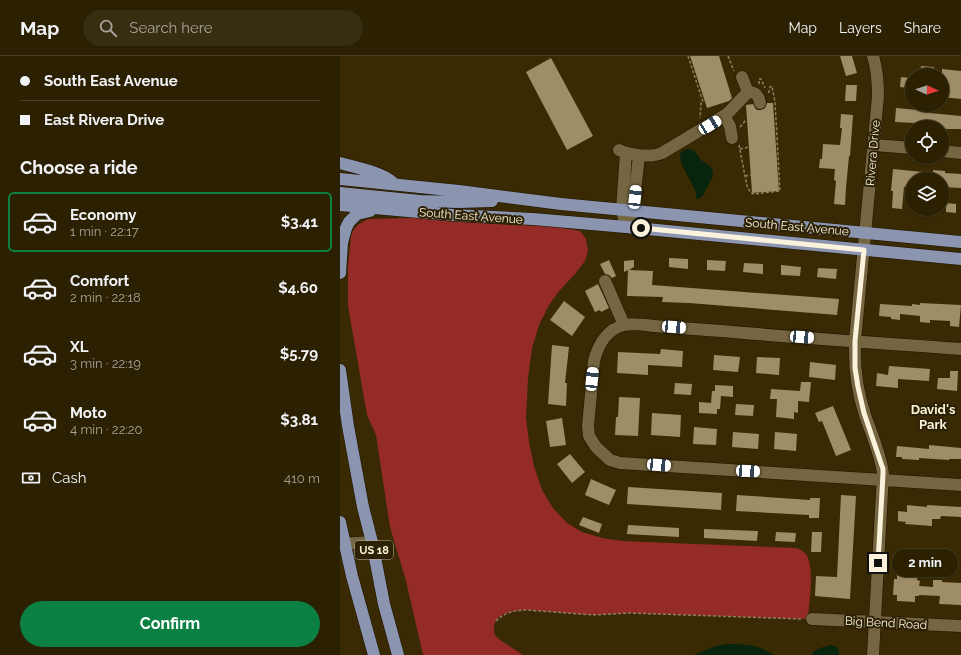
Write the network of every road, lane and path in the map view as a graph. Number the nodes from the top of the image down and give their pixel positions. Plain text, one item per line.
1 (688, 56) edge
2 (873, 56) edge
3 (742, 77) dead end
4 (755, 97) junction
5 (724, 116) junction
6 (701, 130) junction
7 (735, 141) joint
8 (874, 145) junction
9 (905, 147) edge
10 (749, 148) dead end
11 (740, 149) junction
12 (949, 152) edge
13 (961, 153) edge
14 (639, 155) junction
15 (340, 163) edge
16 (751, 175) dead end
17 (745, 176) junction
18 (340, 179) edge
19 (394, 184) junction
20 (340, 193) edge
21 (526, 199) junction
22 (340, 205) edge
23 (383, 209) junction
24 (627, 211) junction
25 (626, 227) junction
26 (865, 233) junction
27 (961, 242) edge
28 (864, 250) junction
29 (961, 259) edge
30 (340, 273) edge
31 (605, 281) dead end
32 (624, 325) junction
33 (855, 341) junction
34 (961, 349) edge
35 (340, 370) edge
36 (340, 408) edge
37 (351, 445) junction
38 (883, 480) junction
39 (961, 485) edge
40 (340, 522) edge
41 (372, 542) junction
42 (342, 544) edge
43 (812, 619) joint
44 (496, 621) dead end
45 (875, 622) junction
46 (961, 626) edge
47 (374, 655) edge
48 (398, 655) edge
49 (873, 655) edge

1 - 6 path
2 - 8 street, Rivera Drive
3 - 4 street
4 - 5 street
4 - 17 path
5 - 6 street
5 - 7 street
6 - 14 street
7 - 11 path
8 - 9 street
8 - 26 street, Rivera Drive
10 - 11 path
11 - 17 path
12 - 13 street
14 - 24 street
14 - 24 street
15 - 19 main road
16 - 17 path
18 - 19 main road, South East Avenue
19 - 21 main road, South East Avenue
20 - 21 main road
21 - 24 main road, South East Avenue
22 - 23 main road, South East Avenue
23 - 25 main road, South East Avenue
23 - 30 main road
24 - 25 street
24 - 26 main road, South East Avenue
25 - 28 main road, South East Avenue
26 - 27 main road, South East Avenue
26 - 28 street, Rivera Drive
28 - 29 main road, South East Avenue
28 - 33 street, Rivera Drive
31 - 32 street
32 - 33 street
32 - 38 street
33 - 34 street
33 - 38 street, Rivera Drive
35 - 37 main road, US 18
36 - 37 main road
37 - 41 main road, US 18
38 - 39 street
38 - 45 street, Rivera Drive
40 - 42 main road, US 18
41 - 42 street
41 - 48 main road, US 18
42 - 47 main road, US 18
43 - 44 path
43 - 45 street, Big Bend Road
45 - 46 street, Big Bend Road
45 - 49 street, Rivera Drive

